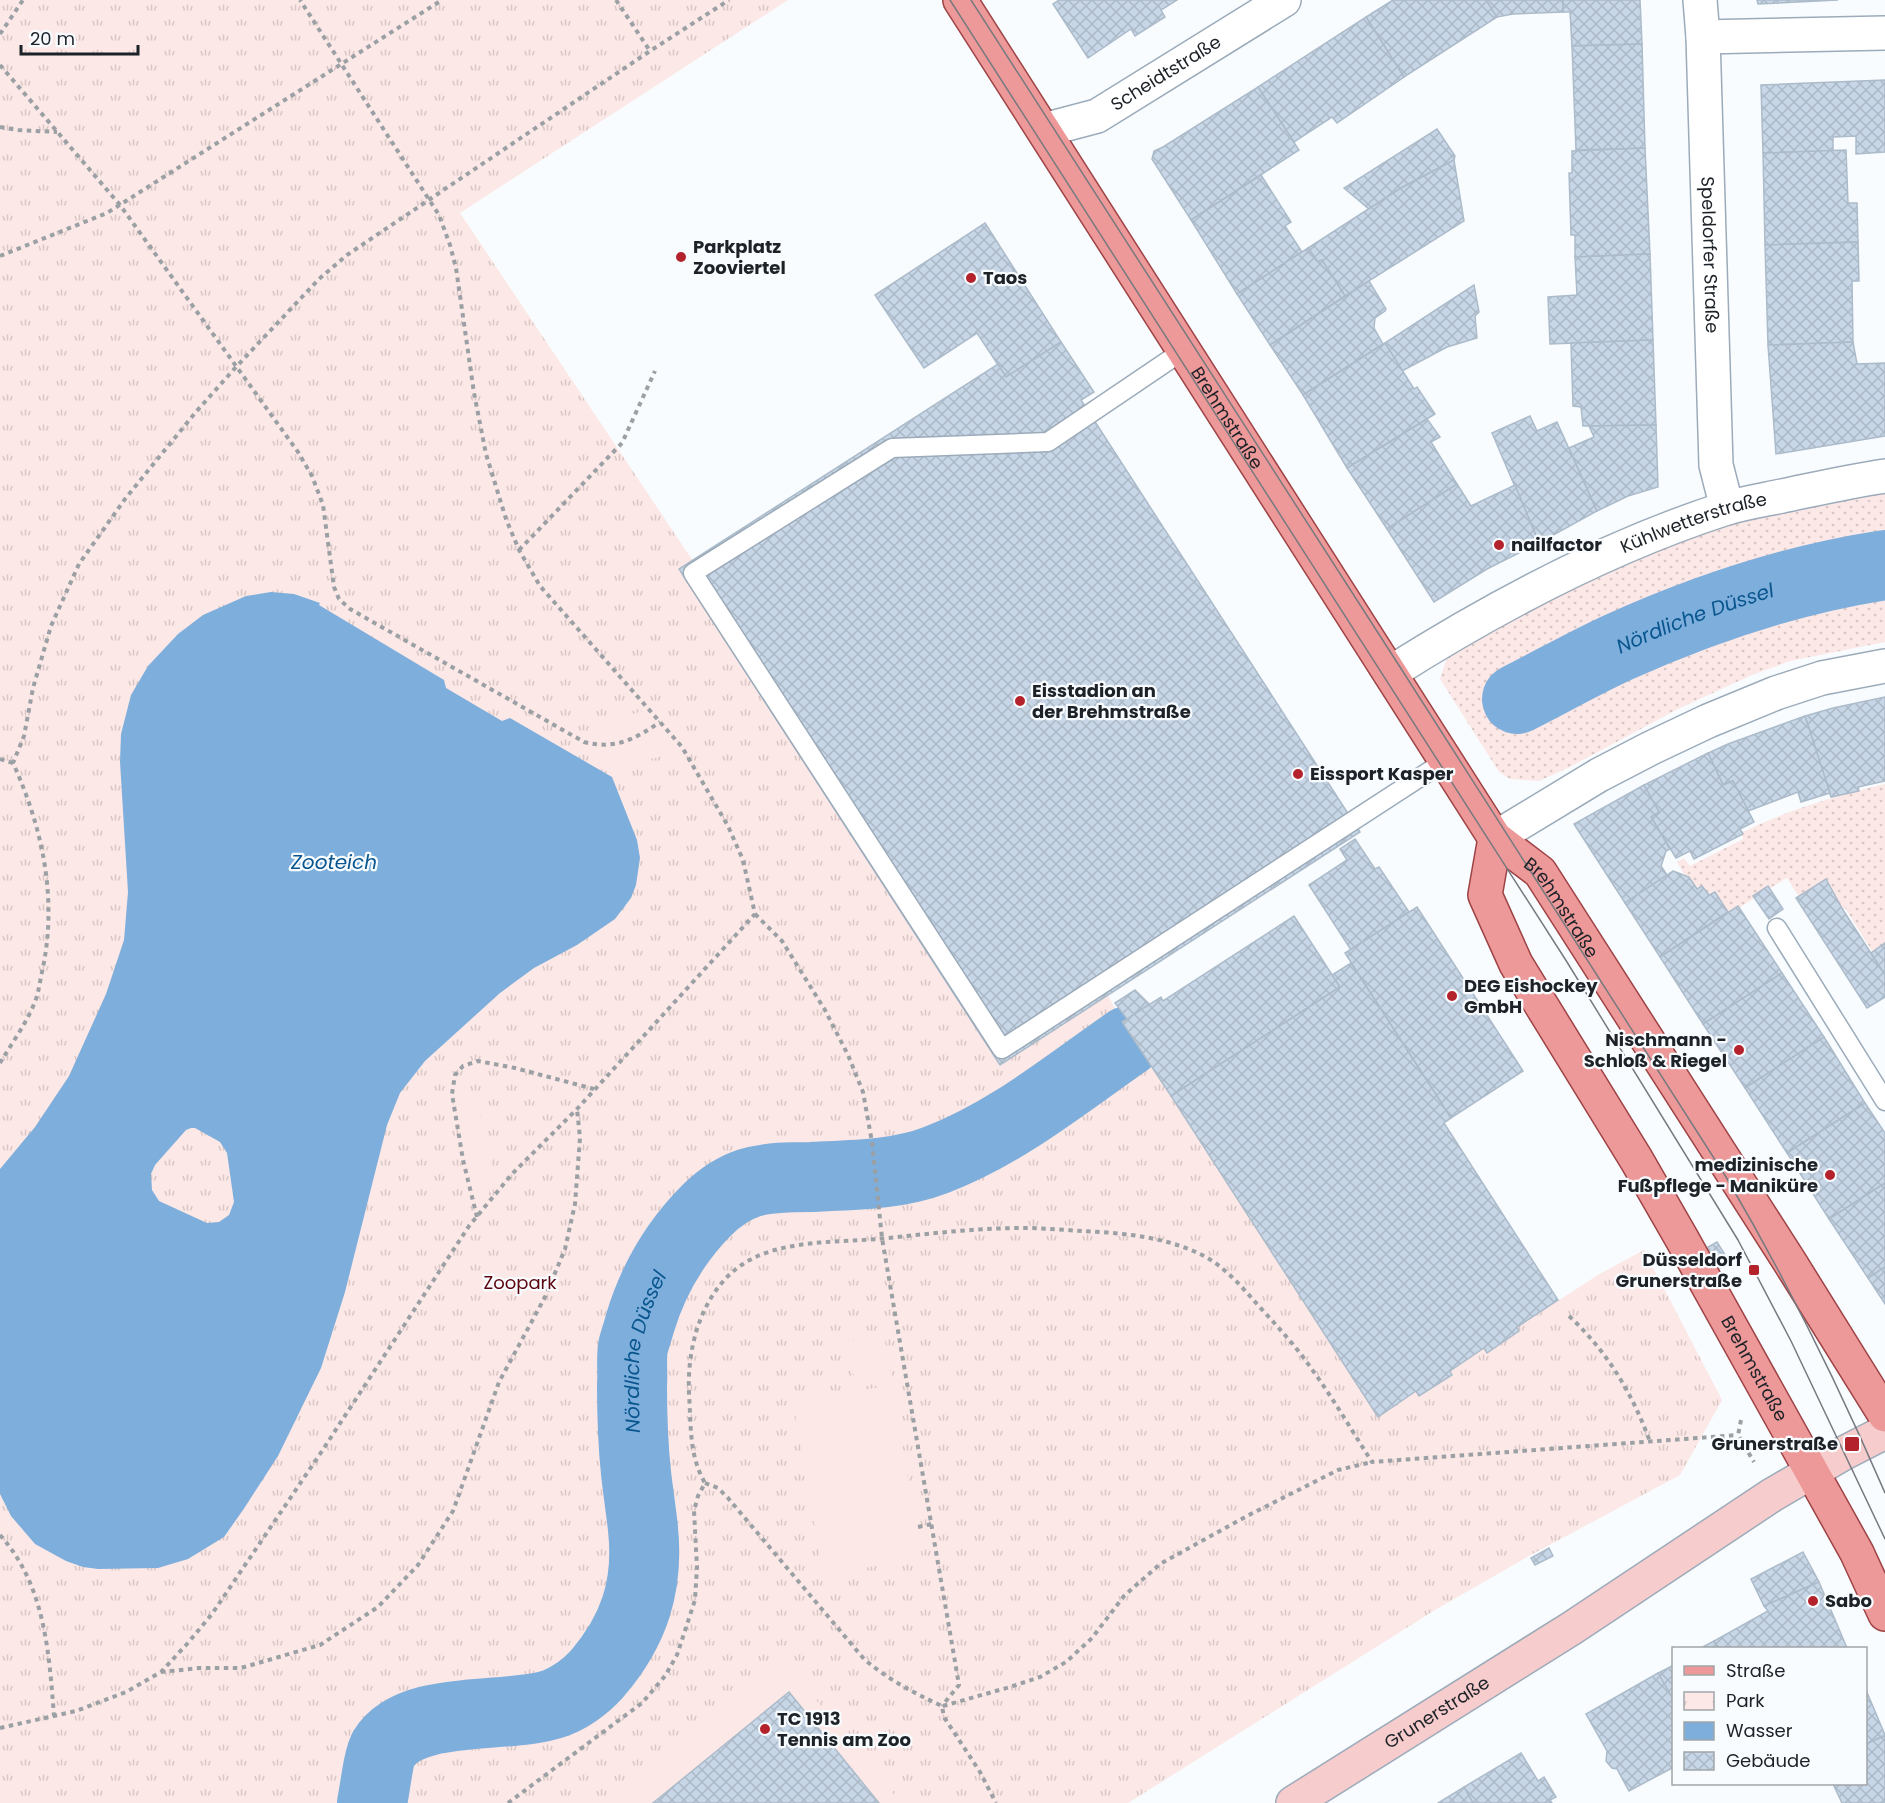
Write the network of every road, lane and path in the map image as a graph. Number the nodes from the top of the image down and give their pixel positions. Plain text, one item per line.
1 (23, 0) edge
2 (300, 0) edge
3 (442, 0) edge
4 (616, 0) edge
5 (729, 0) edge
6 (960, 0) edge
7 (1284, 0) edge
8 (1700, 0) edge
9 (1885, 33) edge
10 (0, 34) edge
11 (1703, 37) junction
12 (650, 51) junction
13 (341, 63) junction
14 (0, 65) edge
15 (0, 127) edge
16 (1044, 130) junction
17 (57, 132) junction
18 (430, 200) junction
19 (120, 205) junction
20 (0, 256) edge
21 (1184, 350) junction
22 (236, 367) junction
23 (655, 371) dead end
24 (1885, 476) edge
25 (1726, 508) junction
26 (519, 550) junction
27 (1885, 666) edge
28 (1390, 673) junction
29 (660, 722) junction
30 (0, 759) edge
31 (1445, 761) junction
32 (13, 763) junction
33 (1495, 838) junction
34 (755, 914) junction
35 (1777, 928) dead end
36 (0, 1063) edge
37 (595, 1090) junction
38 (1885, 1101) edge
39 (577, 1109) junction
40 (477, 1216) junction
41 (882, 1238) junction
42 (1569, 1316) dead end
43 (1885, 1415) edge
44 (1885, 1432) edge
45 (1738, 1435) dead end
46 (1650, 1442) junction
47 (1372, 1462) junction
48 (1812, 1471) junction
49 (705, 1484) junction
50 (932, 1524) junction
51 (918, 1527) dead end
52 (0, 1535) edge
53 (1885, 1614) edge
54 (160, 1672) junction
55 (942, 1706) junction
56 (54, 1716) junction
57 (0, 1728) edge
58 (508, 1803) edge
59 (996, 1803) edge
60 (1293, 1803) edge

1 - 10 path
2 - 13 path
3 - 13 path
4 - 12 path
5 - 12 path
6 - 16 main road, Brehmstraße
7 - 16 street, Scheidtstraße
8 - 11 street, Speldorfer Straße
9 - 11 street
11 - 25 street, Speldorfer Straße
12 - 18 path
13 - 18 path
13 - 19 path
14 - 17 path
15 - 17 path
16 - 21 main road, Brehmstraße
17 - 19 path
18 - 22 path
18 - 26 path
19 - 20 path
19 - 22 path
21 - 28 main road, Brehmstraße
21 - 31 lane
22 - 29 path
22 - 32 path
23 - 26 path
24 - 25 street, Kühlwetterstraße
25 - 28 street, Kühlwetterstraße
26 - 29 path
27 - 33 street
28 - 31 main road, Brehmstraße
29 - 34 path
30 - 32 path
31 - 33 main road, Brehmstraße
32 - 36 path
33 - 43 main road, Brehmstraße
33 - 48 main road, Brehmstraße
34 - 37 path
34 - 41 path
35 - 38 lane
37 - 39 path
37 - 40 path
39 - 40 path
39 - 54 path
40 - 54 path
41 - 47 path
41 - 49 path
41 - 50 path
42 - 46 path
44 - 48 street, Grunerstraße
45 - 46 path
46 - 47 path
47 - 55 path
48 - 53 main road, Brehmstraße
48 - 60 street, Grunerstraße
49 - 55 path
49 - 58 path
50 - 51 path
50 - 55 path
52 - 56 path
54 - 56 path
55 - 59 path
56 - 57 path

